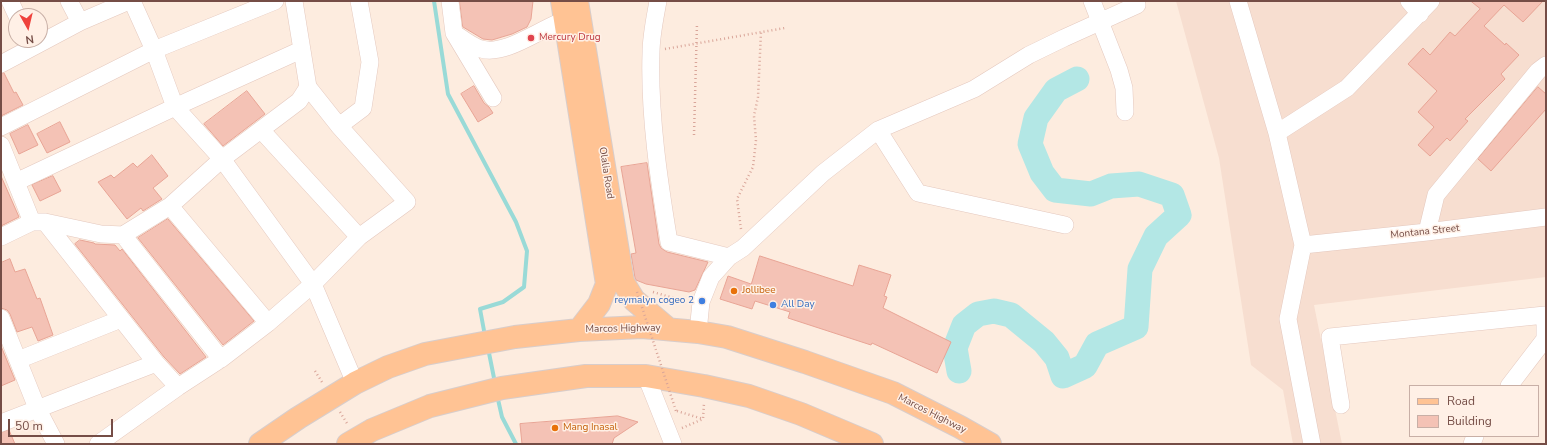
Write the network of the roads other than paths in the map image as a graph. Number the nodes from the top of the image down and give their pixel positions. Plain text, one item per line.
1 (69, 1) edge
2 (130, 1) edge
3 (274, 1) edge
4 (294, 1) edge
5 (359, 1) edge
6 (450, 1) edge
7 (658, 1) edge
8 (1092, 1) edge
9 (1238, 1) edge
10 (1408, 1) edge
11 (1431, 1) edge
12 (1137, 5) dead end
13 (571, 9) edge
14 (1420, 14) junction
15 (1099, 21) junction
16 (80, 22) junction
17 (454, 33) junction
18 (48, 36) edge
19 (23, 48) edge
20 (154, 50) junction
21 (301, 50) junction
22 (1, 64) edge
23 (1546, 65) edge
24 (308, 87) junction
25 (493, 98) dead end
26 (175, 107) junction
27 (1124, 112) dead end
28 (339, 126) junction
29 (1, 128) edge
30 (878, 130) junction
31 (262, 131) junction
32 (1277, 133) junction
33 (1, 145) edge
34 (222, 159) junction
35 (16, 182) junction
36 (170, 206) junction
37 (1546, 217) edge
38 (38, 222) junction
39 (1065, 225) dead end
40 (1427, 232) junction
41 (123, 235) junction
42 (1, 237) edge
43 (359, 237) junction
44 (1303, 245) junction
45 (736, 253) junction
46 (313, 284) junction
47 (1, 318) edge
48 (121, 319) junction
49 (268, 323) junction
50 (667, 328) junction
51 (579, 330) junction
52 (698, 332) junction
53 (1545, 339) edge
54 (221, 359) junction
55 (18, 360) junction
56 (156, 363) junction
57 (646, 376) junction
58 (355, 383) junction
59 (1510, 385) edge
60 (178, 387) junction
61 (1341, 406) dead end
62 (37, 408) junction
63 (298, 418) junction
64 (1, 423) edge
65 (671, 438) edge
66 (56, 444) edge
67 (98, 444) edge
68 (260, 444) edge
69 (284, 444) edge
70 (348, 444) edge
71 (872, 444) edge
72 (990, 444) edge
73 (1312, 444) edge

1 - 16 street
2 - 16 street
2 - 20 street
3 - 20 street
4 - 21 street
5 - 28 street
6 - 17 street
7 - 45 street
8 - 15 street
9 - 32 street
10 - 14 street
11 - 14 street
12 - 15 street
13 - 17 street
13 - 50 main road, Olalia Road
13 - 51 main road, Olalia Road
14 - 32 street
15 - 27 street
15 - 30 street
16 - 18 street
17 - 25 street
19 - 22 street
20 - 26 street
20 - 29 street
21 - 24 street
21 - 26 street
23 - 40 street
24 - 28 street
24 - 31 street
26 - 34 street
26 - 35 street
28 - 43 street
30 - 39 street
30 - 45 street
31 - 34 street
31 - 43 street
32 - 44 street
33 - 35 street
34 - 36 street
34 - 46 street
35 - 38 street
36 - 41 street
36 - 49 street
37 - 40 street, Montana Street
38 - 41 street
38 - 42 street
38 - 48 street
40 - 44 street, Montana Street
41 - 54 street
43 - 46 street
44 - 73 street
45 - 52 street
46 - 49 street
46 - 58 street
47 - 55 street
48 - 55 street
48 - 56 street
49 - 54 street
50 - 51 main road, Marcos Highway
50 - 52 main road, Marcos Highway
51 - 58 main road, Marcos Highway
52 - 72 main road, Marcos Highway
53 - 59 street
53 - 61 street
54 - 60 street
55 - 62 street
56 - 60 street
56 - 62 street
57 - 65 street
57 - 70 main road
57 - 71 main road
58 - 63 main road, Marcos Highway
60 - 67 street
62 - 64 street
62 - 66 street
63 - 68 main road, Marcos Highway
63 - 69 main road

